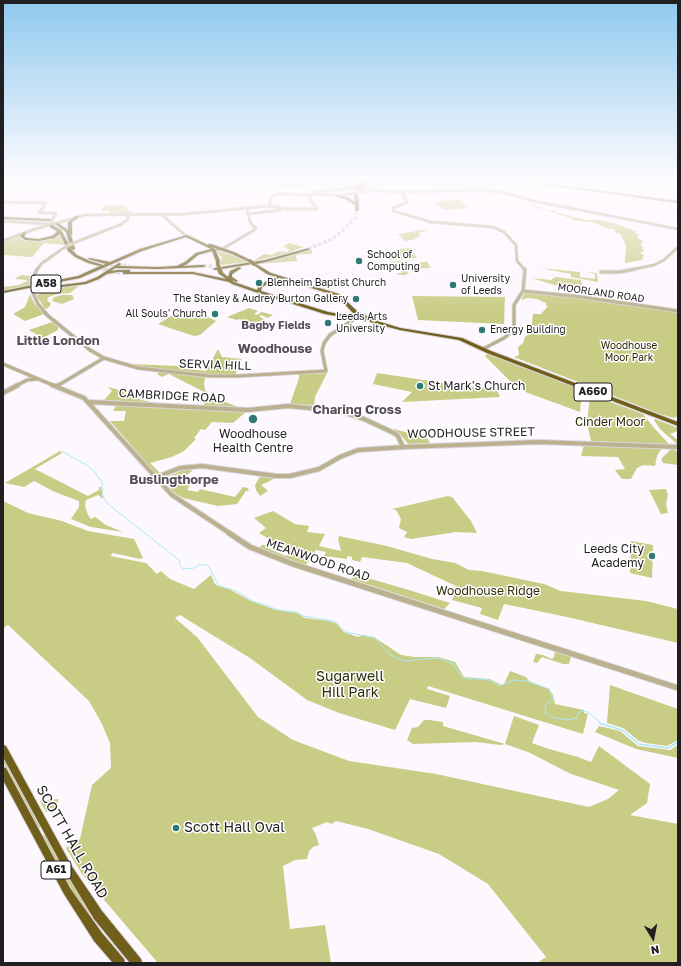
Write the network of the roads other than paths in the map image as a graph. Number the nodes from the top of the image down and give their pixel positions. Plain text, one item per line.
1 (36, 224) tunnel mouth
2 (47, 224) edge
3 (51, 224) tunnel mouth
4 (52, 224) tunnel mouth
5 (57, 224) tunnel mouth
6 (70, 224) edge
7 (120, 224) edge
8 (123, 224) edge
9 (171, 224) edge
10 (174, 224) edge
11 (252, 224) edge
12 (466, 224) edge
13 (653, 224) edge
14 (678, 229) edge
15 (59, 230) junction
16 (181, 231) junction
17 (101, 232) junction
18 (24, 233) junction
19 (70, 236) junction
20 (187, 236) junction
21 (4, 240) edge
22 (66, 245) junction
23 (227, 245) junction
24 (678, 247) edge
25 (307, 248) tunnel mouth
26 (222, 249) junction
27 (214, 251) junction
28 (238, 254) junction
29 (81, 258) junction
30 (194, 258) junction
31 (250, 263) junction
32 (214, 267) tunnel mouth
33 (117, 268) junction
34 (202, 268) junction
35 (126, 269) junction
36 (178, 271) junction
37 (601, 272) dead end
38 (89, 274) junction
39 (278, 276) junction
40 (79, 277) junction
41 (86, 283) junction
42 (233, 283) junction
43 (262, 291) junction
44 (522, 291) junction
45 (3, 293) edge
46 (678, 311) edge
47 (356, 315) junction
48 (346, 316) junction
49 (350, 322) junction
50 (375, 322) junction
51 (483, 349) junction
52 (104, 358) junction
53 (3, 364) edge
54 (12, 368) junction
55 (39, 379) junction
56 (27, 380) junction
57 (57, 386) junction
58 (3, 393) edge
59 (89, 402) junction
60 (253, 410) joint
61 (678, 423) edge
62 (403, 447) junction
63 (678, 447) edge
64 (156, 477) junction
65 (678, 688) edge
66 (3, 749) edge
67 (3, 771) edge
68 (47, 827) junction
69 (37, 834) junction
70 (98, 915) junction
71 (88, 923) junction
72 (134, 962) edge
73 (120, 963) edge

1 - 21 street
2 - 18 street
3 - 15 highway
4 - 22 highway
5 - 19 highway
6 - 19 highway
7 - 17 street
8 - 17 street
9 - 16 street
10 - 16 street
11 - 23 street
12 - 44 street
13 - 14 street
15 - 18 highway
15 - 22 highway
16 - 20 street
17 - 22 street, bridge
18 - 21 street
19 - 29 highway
20 - 27 highway
20 - 33 highway, A58
20 - 38 highway, A58
22 - 29 highway
22 - 52 street, SERVIA HILL, bridge
23 - 26 street
23 - 27 street
24 - 37 street
25 - 31 highway
26 - 27 highway
26 - 28 highway
27 - 28 highway
27 - 30 highway
27 - 30 highway
27 - 42 highway, A660, bridge
28 - 31 highway
29 - 29 highway
30 - 34 highway
30 - 35 highway
31 - 32 highway
31 - 39 highway
31 - 43 highway, A660
33 - 35 highway
33 - 36 highway
33 - 38 highway, A58
33 - 41 highway, A58
34 - 35 highway
34 - 35 highway
34 - 36 highway
35 - 36 highway
35 - 42 highway
38 - 40 highway, A58
39 - 43 highway
39 - 47 highway
40 - 41 highway
40 - 45 highway, A58
41 - 45 highway, A58
42 - 43 highway, A660
43 - 48 highway, A660
44 - 46 street, MOORLAND ROAD
44 - 51 street
47 - 48 highway, A660
47 - 49 street
47 - 50 highway, A660
47 - 50 highway, A660
48 - 49 highway
49 - 52 street, SERVIA HILL
50 - 51 highway, A660
51 - 61 highway, A660
52 - 57 street
53 - 54 street, MEANWOOD ROAD
54 - 55 street, MEANWOOD ROAD
54 - 56 street
55 - 56 street
55 - 57 street, MEANWOOD ROAD
56 - 58 street
57 - 59 street, MEANWOOD ROAD
59 - 60 street, CAMBRIDGE ROAD
59 - 64 street, MEANWOOD ROAD
60 - 62 street, WOODHOUSE STREET
62 - 63 street, WOODHOUSE STREET
62 - 64 street
64 - 65 street, MEANWOOD ROAD
66 - 68 highway, SCOTT HALL ROAD / A61
67 - 69 highway, SCOTT HALL ROAD / A61
68 - 69 highway
68 - 70 highway, SCOTT HALL ROAD / A61
69 - 71 highway, SCOTT HALL ROAD / A61
70 - 71 highway
70 - 72 highway, SCOTT HALL ROAD / A61
71 - 73 highway, SCOTT HALL ROAD / A61

